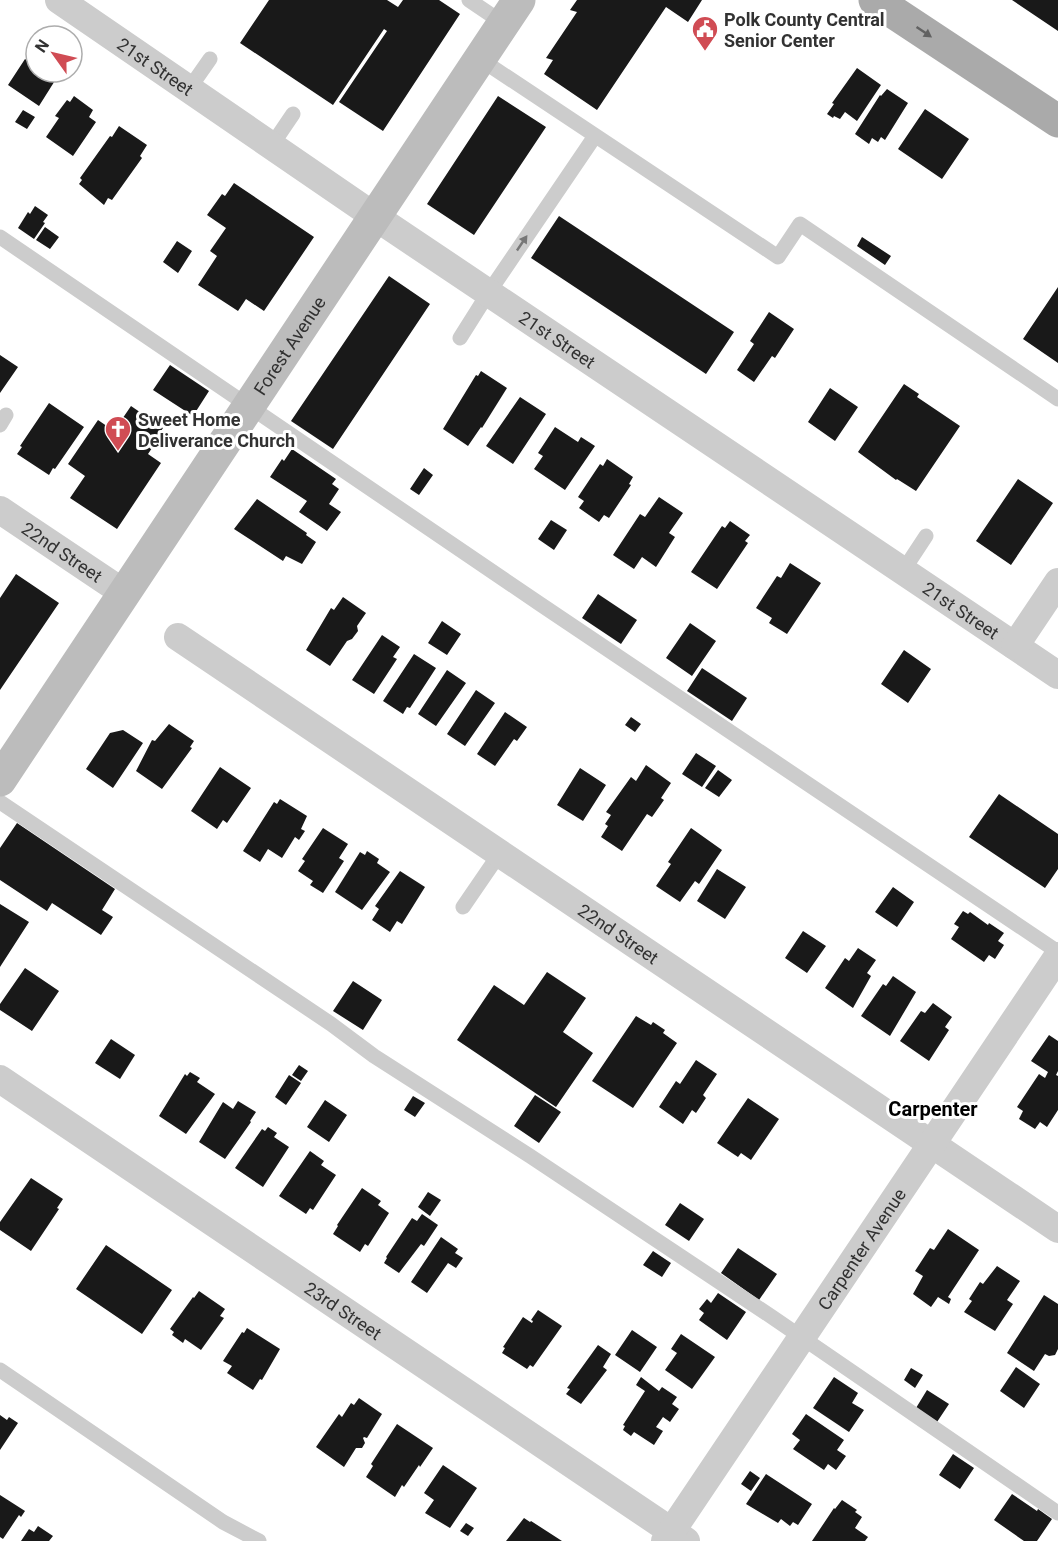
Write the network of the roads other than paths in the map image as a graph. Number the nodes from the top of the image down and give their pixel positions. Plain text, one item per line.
1 (59, 0) edge
2 (469, 0) edge
3 (876, 0) edge
4 (511, 12) edge
5 (210, 59) dead end
6 (480, 59) junction
7 (189, 89) junction
8 (292, 114) dead end
9 (1058, 121) edge
10 (595, 136) junction
11 (272, 146) junction
12 (374, 216) junction
13 (0, 237) edge
14 (489, 292) junction
15 (460, 338) dead end
16 (1058, 399) edge
17 (249, 407) junction
18 (1, 514) edge
19 (926, 536) dead end
20 (903, 571) junction
21 (1058, 582) edge
22 (124, 594) junction
23 (178, 637) dead end
24 (1015, 646) junction
25 (1058, 675) edge
26 (0, 780) edge
27 (0, 802) edge
28 (500, 853) junction
29 (463, 907) dead end
30 (1058, 954) edge
31 (0, 1079) edge
32 (932, 1144) junction
33 (1058, 1229) edge
34 (801, 1337) junction
35 (0, 1370) edge
36 (1058, 1513) edge
37 (674, 1538) edge
38 (259, 1541) edge

1 - 7 street, 21st Street
2 - 4 lane
3 -> 9 main road
4 - 6 main road, Forest Avenue
5 - 7 lane
6 - 10 lane
6 - 12 main road, Forest Avenue
7 - 11 street, 21st Street
8 - 11 lane
14 -> 10 lane
10 - 16 lane
11 - 12 street, 21st Street
12 - 14 street, 21st Street
12 - 17 main road, Forest Avenue
13 - 17 lane
14 - 15 lane
14 - 20 street, 21st Street
17 - 22 main road, Forest Avenue
17 - 30 lane
18 - 22 street, 22nd Street
19 - 20 lane
20 - 24 street, 21st Street
21 - 24 street
22 - 26 main road, Forest Avenue
23 - 28 street, 22nd Street
24 - 25 street, 21st Street
27 - 34 lane
28 - 29 lane
28 - 32 street, 22nd Street
30 - 32 street, Carpenter Avenue
31 - 37 street, 23rd Street
32 - 33 street, 22nd Street
32 - 34 street, Carpenter Avenue
34 - 36 lane
34 - 37 street, Carpenter Avenue
35 - 38 lane

